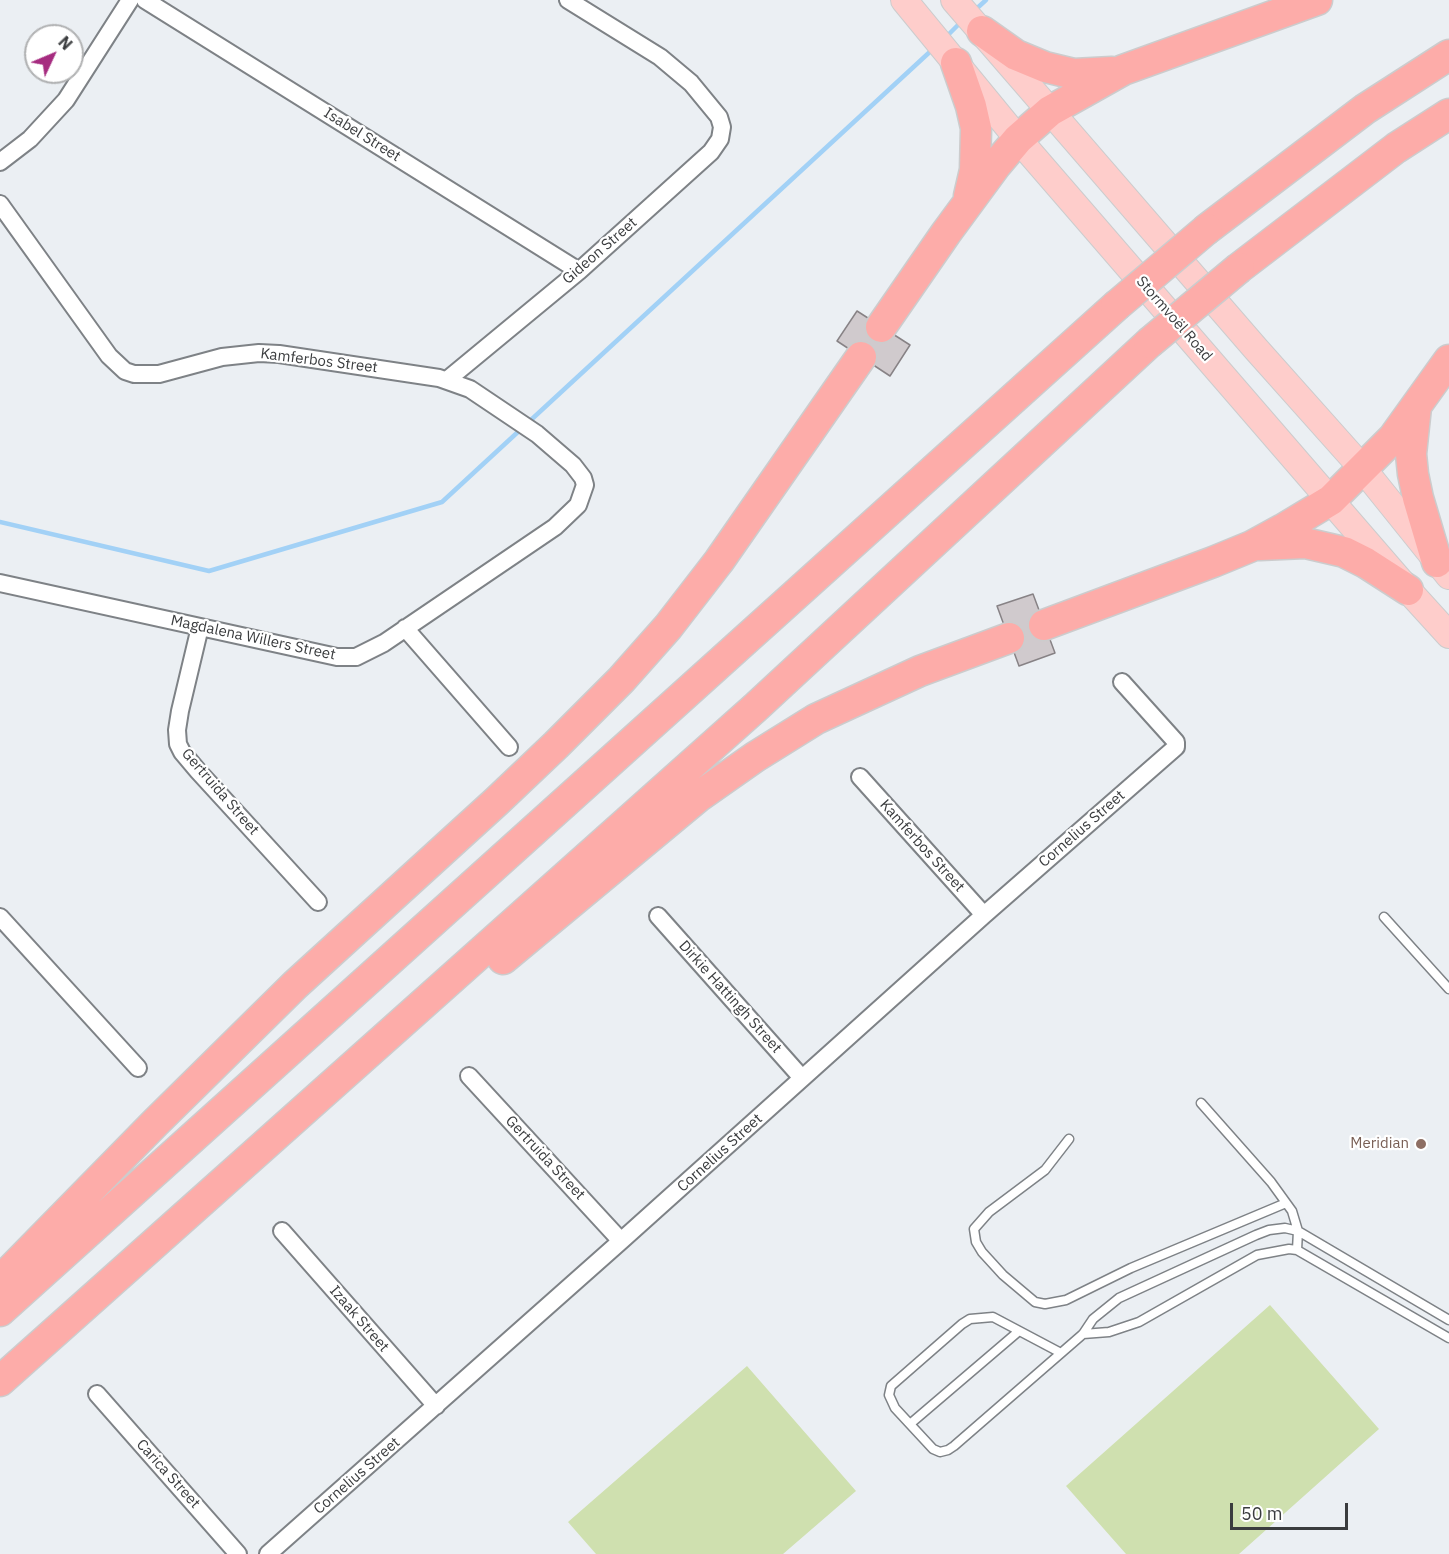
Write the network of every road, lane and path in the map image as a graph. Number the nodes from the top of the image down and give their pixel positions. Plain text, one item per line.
1 (130, 0) edge
2 (145, 0) edge
3 (568, 0) edge
4 (954, 0) edge
5 (1317, 0) edge
6 (910, 7) edge
7 (981, 30) junction
8 (1449, 55) edge
9 (955, 62) junction
10 (1123, 70) junction
11 (1050, 111) junction
12 (1449, 114) edge
13 (1018, 140) junction
14 (0, 162) edge
15 (0, 204) edge
16 (967, 205) junction
17 (579, 271) junction
18 (881, 327) dead end
19 (861, 357) dead end
20 (1449, 360) edge
21 (447, 380) junction
22 (1416, 407) junction
23 (1363, 469) junction
24 (583, 478) joint
25 (1331, 500) junction
26 (1252, 546) junction
27 (1443, 569) edge
28 (0, 583) edge
29 (1408, 590) junction
30 (1044, 625) dead end
31 (201, 627) junction
32 (405, 628) junction
33 (1449, 635) edge
34 (1009, 638) dead end
35 (1122, 682) dead end
36 (509, 747) dead end
37 (861, 777) dead end
38 (318, 902) dead end
39 (984, 915) junction
40 (658, 916) dead end
41 (0, 917) edge
42 (1384, 917) dead end
43 (1449, 989) edge
44 (138, 1068) dead end
45 (469, 1076) dead end
46 (802, 1078) junction
47 (1201, 1103) dead end
48 (1070, 1139) dead end
49 (1286, 1203) junction
50 (1298, 1231) junction
51 (282, 1232) dead end
52 (621, 1241) junction
53 (1298, 1250) junction
54 (0, 1281) edge
55 (96, 1295) junction
56 (0, 1311) edge
57 (1449, 1322) edge
58 (1019, 1331) junction
59 (1083, 1334) junction
60 (1447, 1337) edge
61 (1061, 1353) junction
62 (0, 1381) edge
63 (97, 1394) dead end
64 (436, 1406) junction
65 (910, 1424) junction
66 (238, 1554) edge
67 (268, 1554) edge

1 - 14 street
2 - 17 street, Isabel Street
3 - 17 street, Gideon Street
4 - 7 main road
5 - 10 highway
6 - 9 main road, Stormvoël Road
7 - 10 highway
7 - 11 main road
8 - 56 highway, bridge
9 - 13 main road, Stormvoël Road
9 - 16 highway
10 - 11 highway
11 - 13 highway
11 - 23 main road
12 - 55 highway, bridge
13 - 16 highway
13 - 25 main road, Stormvoël Road
15 - 21 street, Kamferbos Street
16 - 18 highway
17 - 21 street, Gideon Street
19 - 54 highway
20 - 22 highway
21 - 24 street, Kamferbos Street
22 - 23 highway
22 - 27 highway
23 - 25 highway
23 - 27 main road
24 - 32 street, Magdalena Willers Street
25 - 26 highway
25 - 29 main road, Stormvoël Road
26 - 29 highway
26 - 30 highway
28 - 31 street, Magdalena Willers Street
29 - 33 main road, Stormvoël Road
31 - 32 street, Magdalena Willers Street
31 - 38 street, Gertruida Street
32 - 36 street
34 - 55 highway
35 - 39 street, Cornelius Street
37 - 39 street, Kamferbos Street
39 - 46 street, Cornelius Street
40 - 46 street, Dirkie Hattingh Street
41 - 44 street
42 - 43 lane
45 - 52 street, Gertruida Street
46 - 52 street, Cornelius Street
47 - 49 lane
48 - 49 lane
49 - 50 lane
50 - 53 lane
50 - 57 lane
50 - 59 lane
51 - 64 street, Izaak Street
52 - 64 street, Cornelius Street
53 - 59 lane
53 - 60 lane
55 - 62 highway
57 - 60 lane
58 - 61 lane
58 - 65 lane
58 - 65 lane
59 - 61 lane
61 - 65 lane
63 - 66 street, Carica Street
64 - 67 street, Cornelius Street

